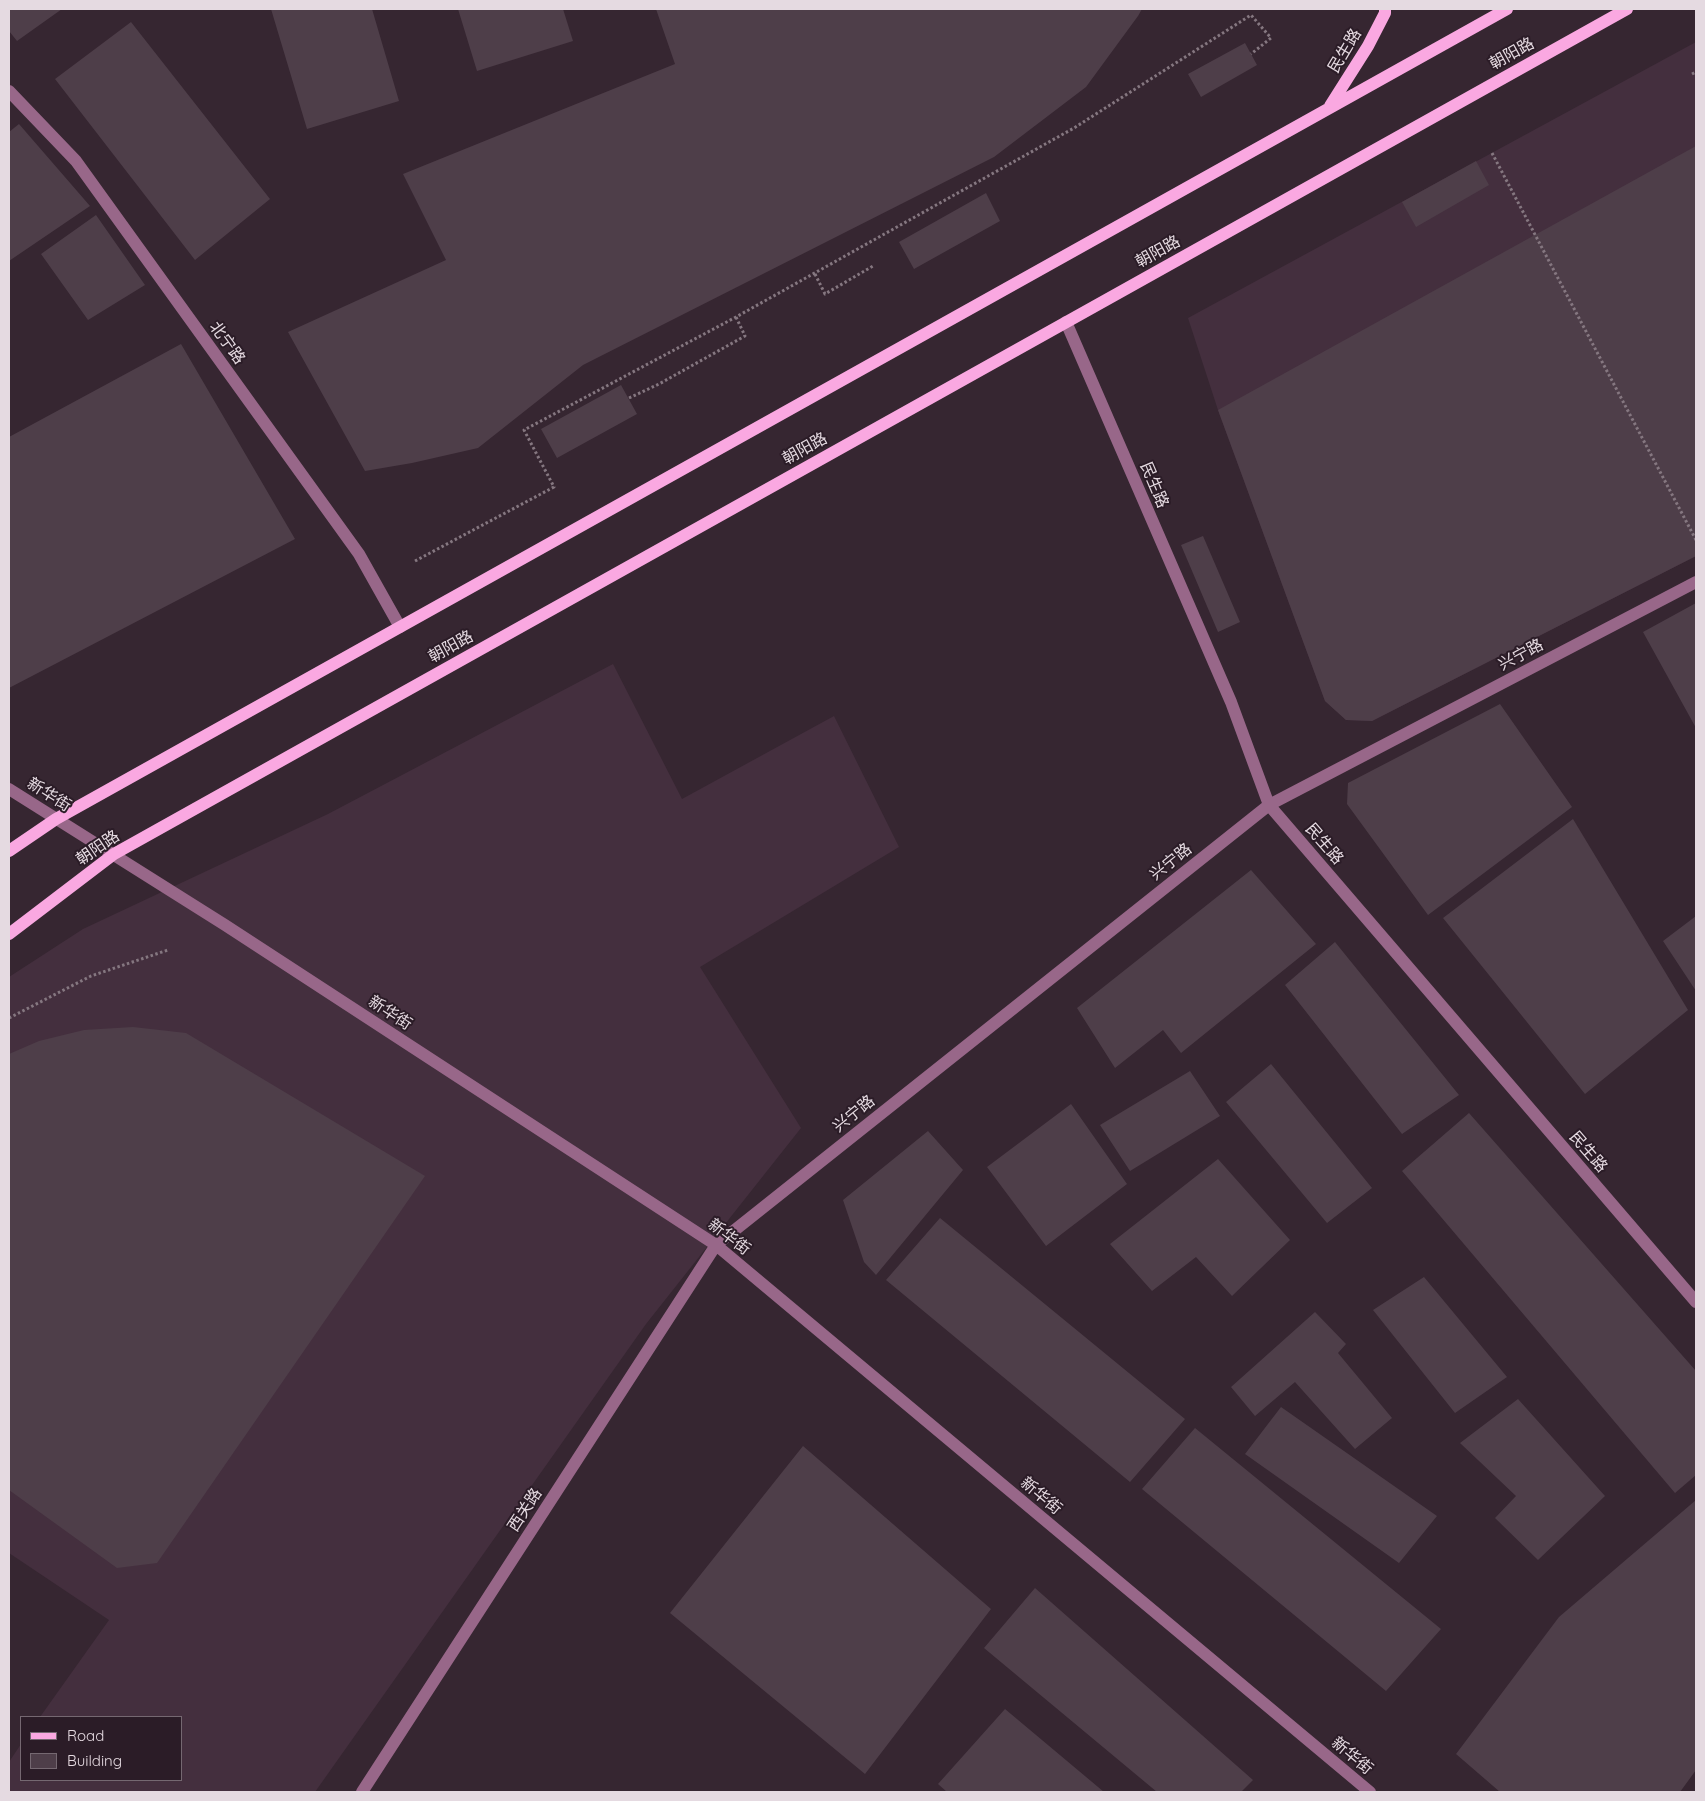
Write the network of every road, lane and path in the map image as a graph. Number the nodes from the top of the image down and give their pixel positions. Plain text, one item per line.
1 (1385, 9) edge
2 (1507, 9) edge
3 (1627, 9) edge
4 (1251, 54) dead end
5 (9, 91) edge
6 (1328, 108) junction
7 (1492, 153) dead end
8 (873, 266) dead end
9 (815, 274) junction
10 (736, 317) junction
11 (1066, 322) junction
12 (629, 398) dead end
13 (1696, 540) edge
14 (415, 561) dead end
15 (1696, 582) edge
16 (400, 627) junction
17 (9, 789) edge
18 (1269, 805) junction
19 (56, 819) junction
20 (9, 851) edge
21 (114, 854) junction
22 (9, 934) edge
23 (168, 950) dead end
24 (9, 1018) edge
25 (716, 1245) junction
26 (1696, 1302) edge
27 (362, 1792) edge
28 (1370, 1792) edge

1 - 6 main road, 民生路
2 - 6 main road
3 - 11 main road, 朝阳路
4 - 9 path
5 - 16 street, 北宁路
6 - 16 main road
7 - 13 path
8 - 9 path
9 - 10 path
10 - 12 path
10 - 14 path
11 - 18 street, 民生路
11 - 21 main road, 朝阳路
15 - 18 street, 兴宁路
16 - 19 main road
17 - 19 street, 新华街
18 - 25 street, 兴宁路
18 - 26 street, 民生路
19 - 20 main road
19 - 21 street, 新华街
21 - 22 main road, 朝阳路
21 - 25 street, 新华街
23 - 24 path
25 - 27 street, 西关路
25 - 28 street, 新华街

